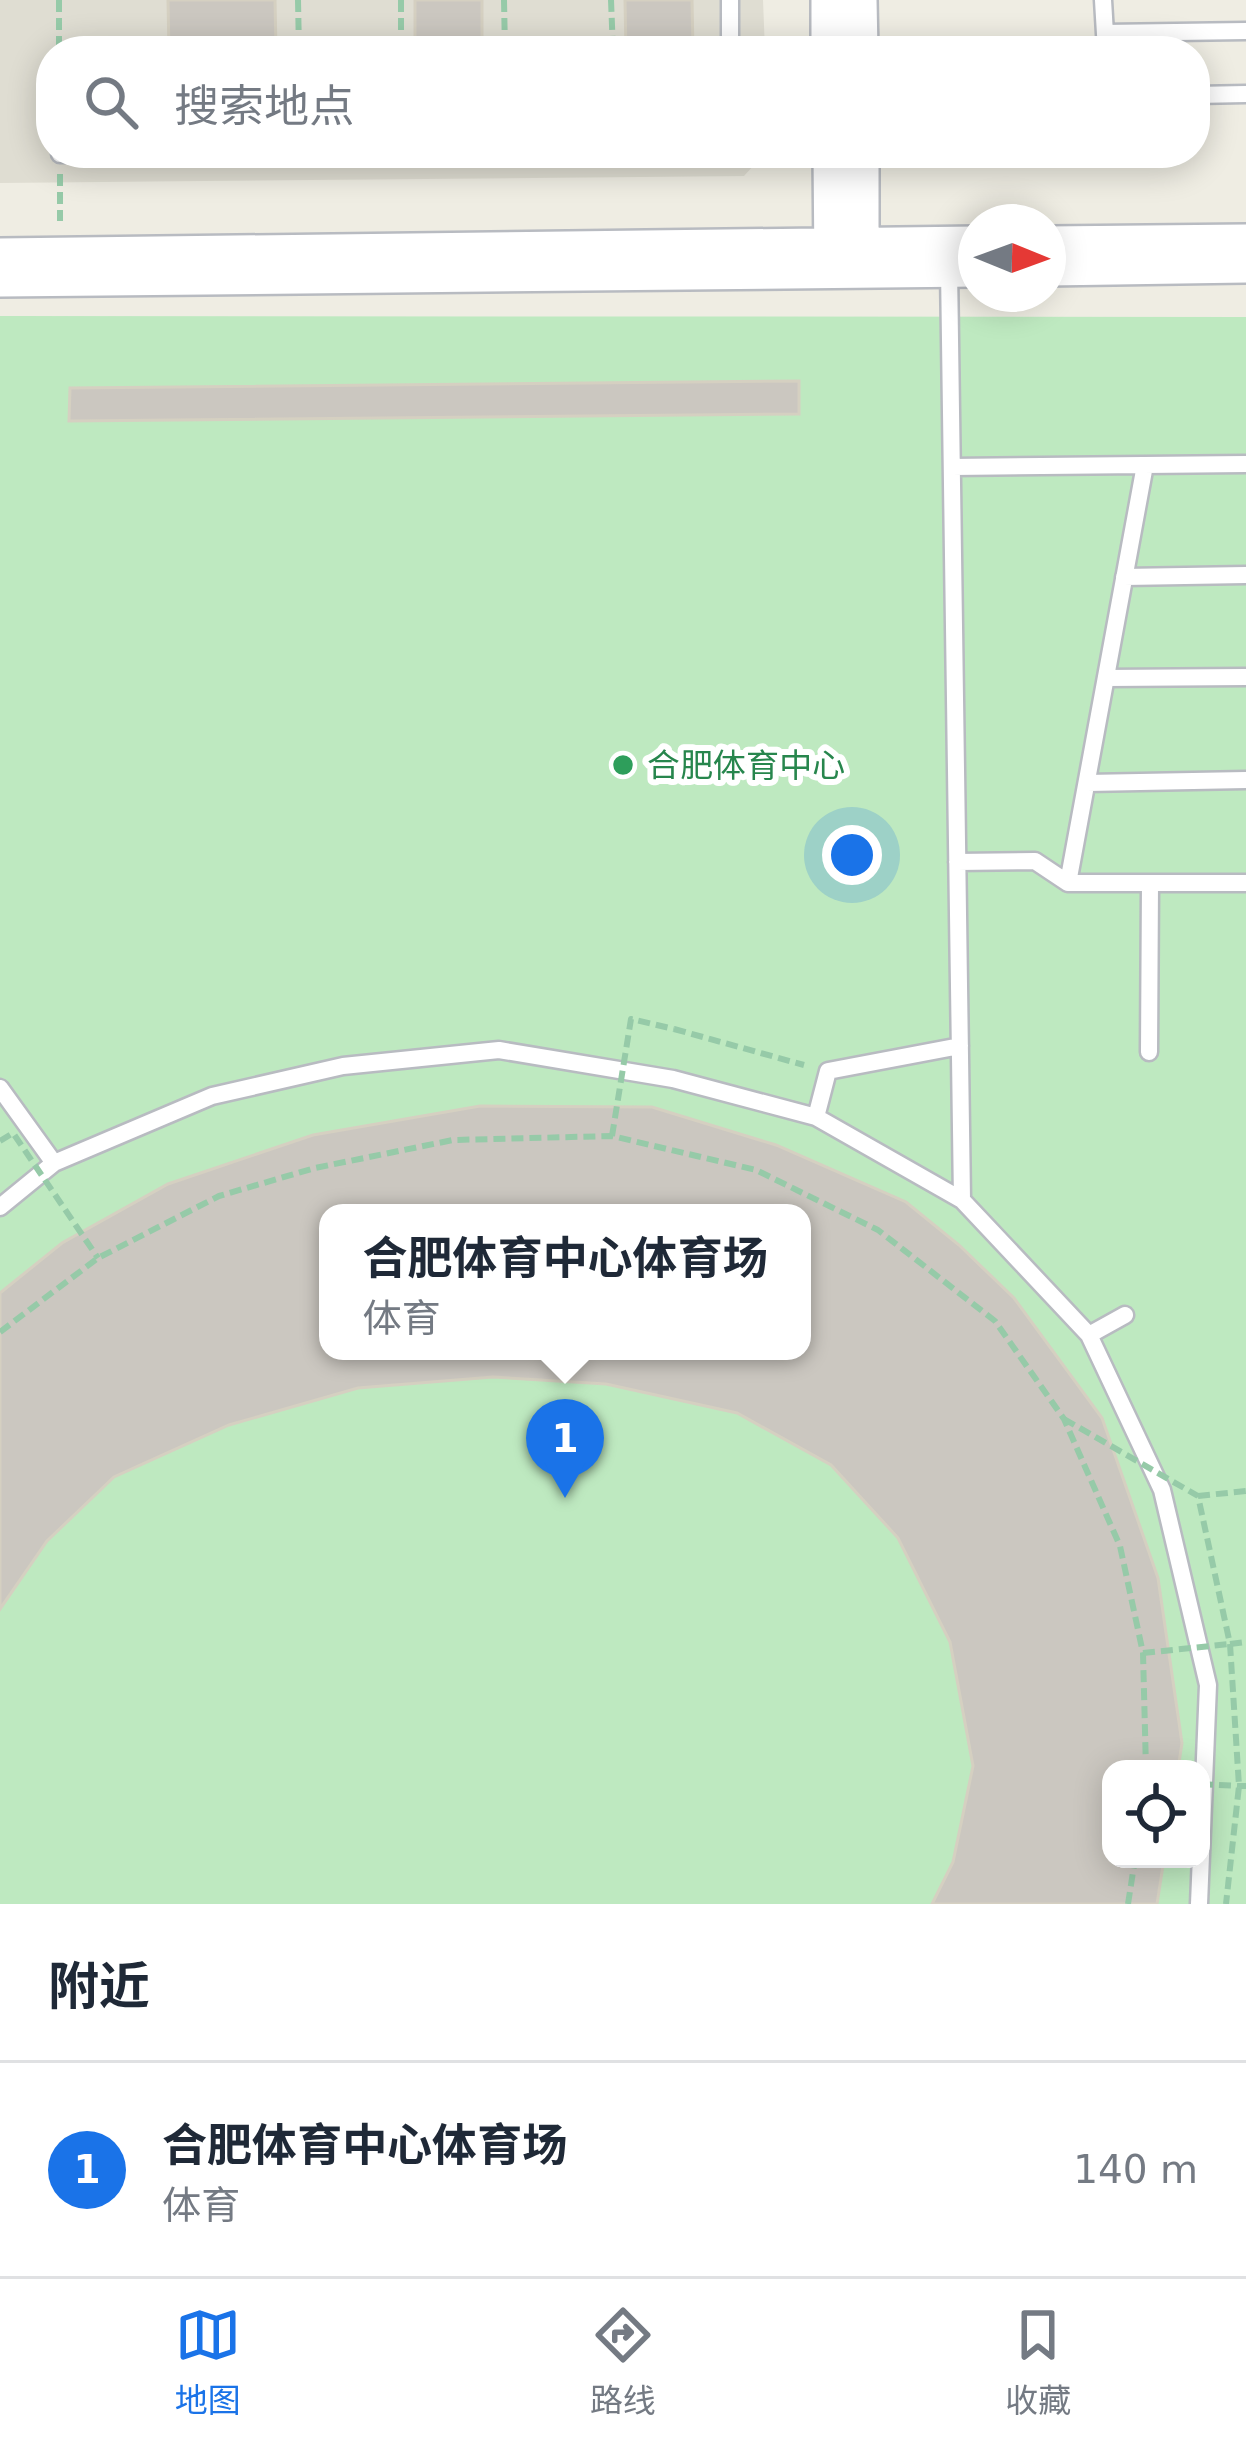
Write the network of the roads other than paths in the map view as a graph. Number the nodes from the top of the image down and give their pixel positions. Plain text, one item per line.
1 (730, 0) edge
2 (828, 0) edge
3 (860, 0) edge
4 (1103, 0) edge
5 (1246, 31) edge
6 (730, 36) edge
7 (828, 36) edge
8 (861, 36) edge
9 (1106, 36) edge
10 (1182, 36) edge
11 (1246, 94) edge
12 (1210, 95) edge
13 (832, 168) edge
14 (860, 168) edge
15 (1246, 241) edge
16 (1066, 242) edge
17 (0, 255) edge
18 (958, 257) edge
19 (847, 259) junction
20 (1246, 266) edge
21 (1066, 269) edge
22 (0, 280) edge
23 (960, 312) edge
24 (1246, 464) edge
25 (1144, 465) junction
26 (952, 467) junction
27 (1246, 575) edge
28 (1124, 577) junction
29 (1246, 677) edge
30 (1106, 678) junction
31 (1246, 780) edge
32 (1087, 783) junction
33 (957, 862) junction
34 (1068, 883) junction
35 (1150, 884) junction
36 (1246, 884) edge
37 (960, 1046) junction
38 (1149, 1052) dead end
39 (0, 1088) edge
40 (815, 1117) junction
41 (54, 1163) junction
42 (962, 1201) junction
43 (0, 1207) edge
44 (1125, 1316) dead end
45 (1089, 1335) junction
46 (1199, 1904) edge

1 - 6 lane
2 - 7 street
3 - 8 street
4 - 9 lane
5 - 10 lane
11 - 12 lane
13 - 19 street
14 - 19 street
15 - 16 street
17 - 19 street
18 - 19 street
19 - 22 street
20 - 21 street
23 - 26 lane
24 - 25 lane
25 - 26 lane
25 - 28 lane
26 - 33 lane
27 - 28 lane
28 - 30 lane
29 - 30 lane
30 - 32 lane
31 - 32 lane
32 - 34 lane
33 - 34 lane
33 - 37 lane
34 - 35 lane
35 - 36 lane
35 - 38 lane
37 - 40 lane
37 - 42 lane
39 - 41 lane
40 - 41 lane
40 - 42 lane
41 - 43 lane
42 - 45 lane
44 - 45 lane
45 - 46 lane

